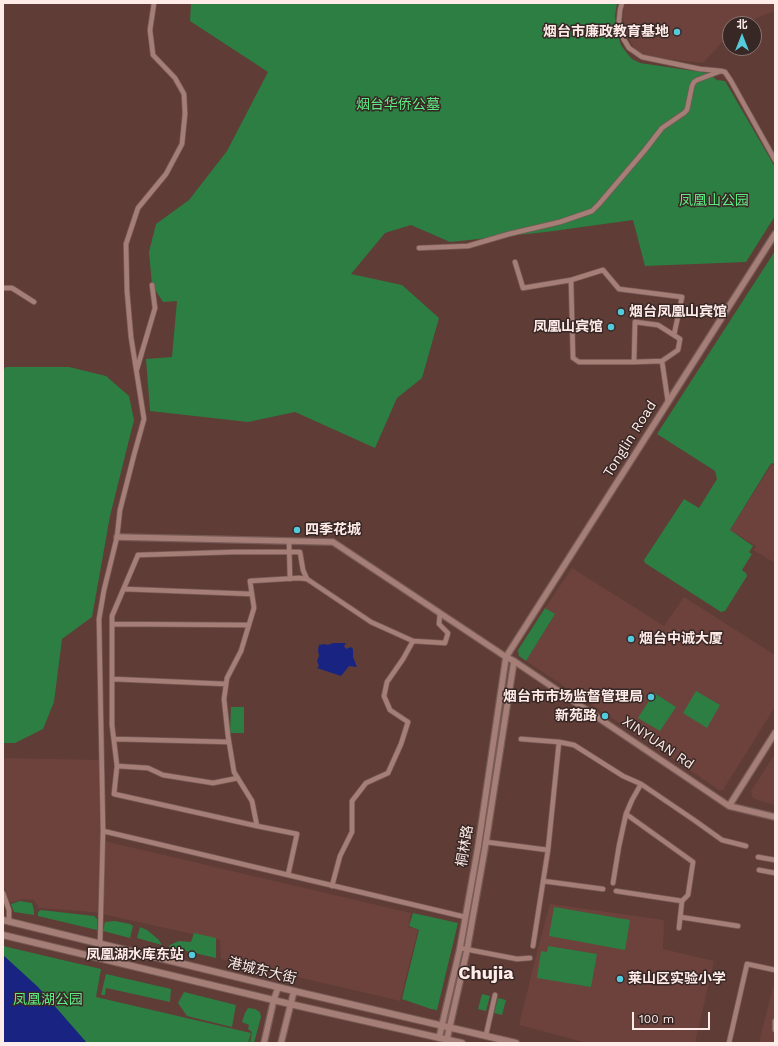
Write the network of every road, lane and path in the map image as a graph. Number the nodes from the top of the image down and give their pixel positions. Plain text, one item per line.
1 (154, 3) edge
2 (622, 3) edge
3 (721, 71) junction
4 (775, 160) edge
5 (775, 234) edge
6 (419, 248) dead end
7 (515, 262) dead end
8 (571, 280) junction
9 (152, 285) dead end
10 (3, 288) edge
11 (34, 302) dead end
12 (674, 335) junction
13 (662, 361) junction
14 (634, 362) junction
15 (137, 371) junction
16 (668, 402) junction
17 (117, 537) junction
18 (289, 541) junction
19 (289, 552) junction
20 (290, 579) junction
21 (307, 579) junction
22 (124, 589) junction
23 (252, 594) junction
24 (440, 613) junction
25 (112, 624) junction
26 (248, 625) junction
27 (413, 641) junction
28 (506, 657) junction
29 (514, 661) junction
30 (112, 679) junction
31 (226, 684) junction
32 (775, 733) edge
33 (114, 739) junction
34 (522, 739) dead end
35 (229, 742) junction
36 (559, 742) junction
37 (117, 766) junction
38 (238, 778) junction
39 (641, 784) junction
40 (729, 806) junction
41 (626, 814) junction
42 (775, 817) edge
43 (257, 826) junction
44 (103, 832) junction
45 (486, 842) junction
46 (746, 846) dead end
47 (548, 850) junction
48 (758, 857) dead end
49 (775, 860) edge
50 (759, 870) dead end
51 (775, 874) edge
52 (288, 875) junction
53 (543, 881) junction
54 (613, 883) dead end
55 (332, 886) junction
56 (603, 889) dead end
57 (616, 891) dead end
58 (3, 893) edge
59 (682, 901) junction
60 (465, 917) junction
61 (680, 917) junction
62 (6, 921) edge
63 (738, 926) dead end
64 (679, 928) dead end
65 (3, 935) edge
66 (100, 944) junction
67 (534, 946) dead end
68 (460, 948) junction
69 (467, 950) junction
70 (530, 958) dead end
71 (775, 970) edge
72 (278, 988) junction
73 (294, 991) junction
74 (495, 995) dead end
75 (274, 999) junction
76 (290, 1004) junction
77 (775, 1021) edge
78 (442, 1025) junction
79 (450, 1027) junction
80 (775, 1030) edge
81 (486, 1036) junction
82 (439, 1038) junction
83 (447, 1039) junction
84 (264, 1043) edge
85 (281, 1043) edge
86 (462, 1043) edge
87 (516, 1043) edge
88 (729, 1043) edge

1 - 15 street
2 - 3 street
3 - 4 street
3 - 6 street
5 - 16 street, Tonglin Road
7 - 8 street
8 - 12 street
8 - 14 street
9 - 15 street
10 - 11 street
12 - 13 street
12 - 14 street
13 - 14 street
13 - 16 street
15 - 17 street
16 - 28 street, Tonglin Road
17 - 18 street
17 - 44 street
18 - 19 street
18 - 24 street
19 - 20 street
19 - 21 street
19 - 22 street
20 - 21 street
20 - 23 street
21 - 27 street
22 - 23 street
22 - 25 street
23 - 26 street
24 - 27 street
24 - 28 street
25 - 26 street
25 - 30 street
26 - 31 street
27 - 55 street
28 - 29 street
28 - 60 street, 桐林路
29 - 40 street, XINYUAN Rd
29 - 45 street, 桐林路
30 - 31 street
30 - 33 street
31 - 35 street
32 - 40 street
33 - 35 street
33 - 37 street
34 - 36 street
35 - 38 street
36 - 39 street
36 - 47 street
37 - 38 street
37 - 43 street
38 - 43 street
39 - 41 street
39 - 46 street
40 - 42 street, XINYUAN Rd
41 - 54 street
41 - 59 street
43 - 52 street
44 - 52 street
44 - 66 street
45 - 47 street
45 - 69 street, 桐林路
47 - 53 street
48 - 49 street
50 - 51 street
52 - 55 street
53 - 56 street
53 - 67 street
55 - 60 street
57 - 59 street
58 - 62 street
59 - 61 street
60 - 68 street, 桐林路
61 - 63 street
61 - 64 street
62 - 66 main road, 港城东大街
65 - 75 main road, 港城东大街
66 - 72 main road, 港城东大街
68 - 69 street
68 - 78 street, 桐林路
69 - 70 street
69 - 79 street, 桐林路
71 - 88 street
72 - 73 main road, 港城东大街
72 - 75 street
73 - 76 street
73 - 78 main road, 港城东大街
74 - 81 street
75 - 76 main road, 港城东大街
75 - 84 street
76 - 82 main road, 港城东大街
76 - 85 street
77 - 80 street
78 - 79 main road, 港城东大街
78 - 82 street, 桐林路
79 - 81 main road, 港城东大街
79 - 83 street, 桐林路
81 - 87 main road, 港城东大街
82 - 83 main road, 港城东大街
83 - 86 main road, 港城东大街

